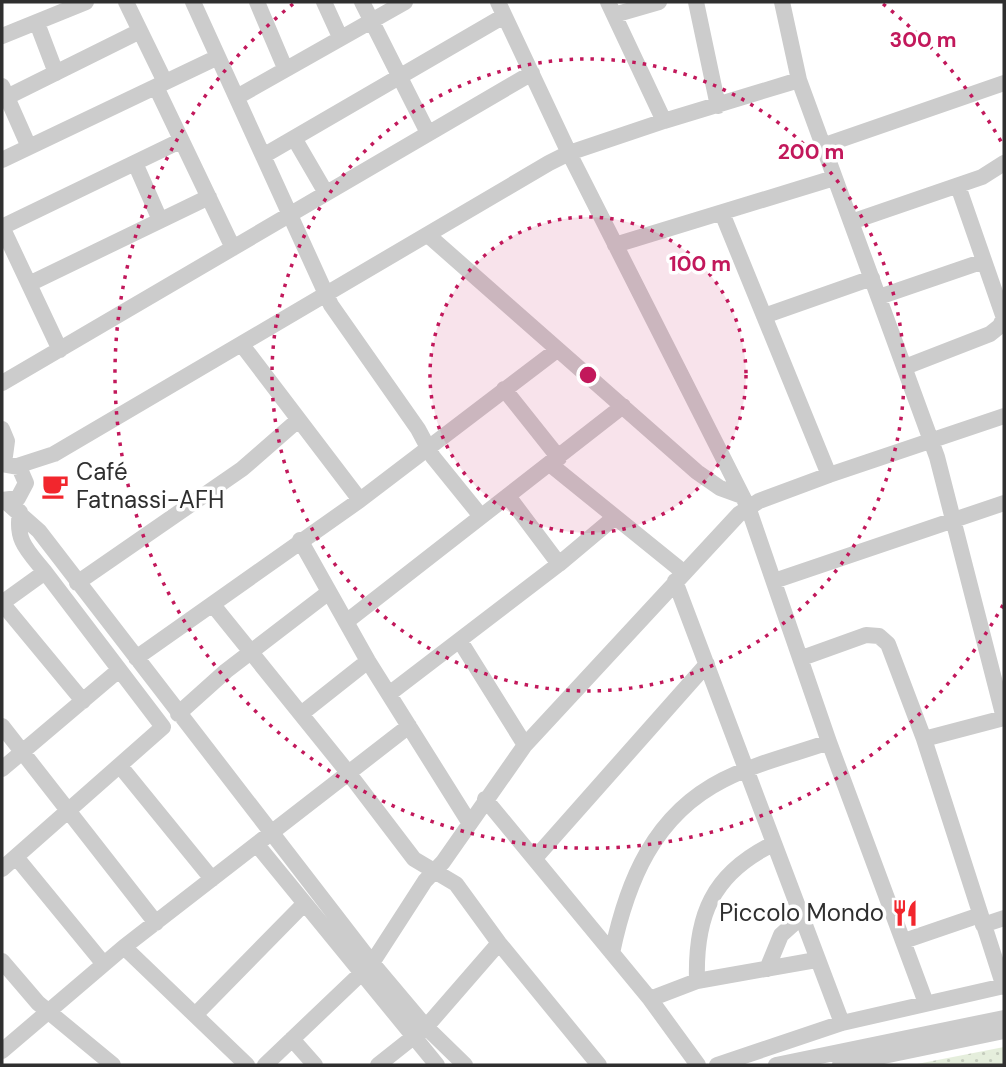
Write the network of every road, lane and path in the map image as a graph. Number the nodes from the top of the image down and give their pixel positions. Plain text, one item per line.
1 (86, 2) edge
2 (126, 2) edge
3 (193, 2) edge
4 (257, 2) edge
5 (324, 2) edge
6 (362, 2) edge
7 (404, 2) edge
8 (659, 2) edge
9 (696, 2) edge
10 (782, 2) edge
11 (611, 8) edge
12 (501, 9) edge
13 (371, 21) junction
14 (37, 23) junction
15 (140, 31) junction
16 (2, 37) edge
17 (340, 37) junction
18 (218, 57) junction
19 (285, 68) junction
20 (56, 73) junction
21 (532, 73) junction
22 (399, 76) junction
23 (799, 80) junction
24 (1004, 83) edge
25 (161, 85) junction
26 (4, 91) edge
27 (237, 97) junction
28 (718, 106) junction
29 (664, 121) junction
30 (428, 133) junction
31 (294, 138) junction
32 (180, 141) junction
33 (29, 146) junction
34 (822, 146) junction
35 (569, 153) junction
36 (263, 156) junction
37 (2, 160) edge
38 (135, 163) junction
39 (1003, 169) edge
40 (834, 178) junction
41 (958, 186) junction
42 (326, 193) junction
43 (209, 197) junction
44 (722, 213) junction
45 (288, 215) junction
46 (160, 220) junction
47 (851, 222) junction
48 (2, 227) edge
49 (429, 236) junction
50 (615, 246) junction
51 (233, 248) junction
52 (984, 261) junction
53 (872, 278) junction
54 (29, 284) junction
55 (326, 294) junction
56 (879, 297) junction
57 (764, 316) junction
58 (1004, 318) edge
59 (242, 345) junction
60 (60, 349) junction
61 (557, 350) junction
62 (905, 367) junction
63 (2, 383) edge
64 (505, 389) junction
65 (623, 406) junction
66 (1004, 416) edge
67 (297, 421) junction
68 (2, 429) edge
69 (931, 439) junction
70 (428, 446) junction
71 (54, 454) junction
72 (8, 461) edge
73 (555, 461) junction
74 (828, 475) junction
75 (26, 485) junction
76 (508, 496) junction
77 (4, 500) edge
78 (360, 500) junction
79 (745, 501) junction
80 (1004, 503) edge
81 (20, 512) junction
82 (480, 516) junction
83 (615, 517) junction
84 (954, 518) junction
85 (39, 531) junction
86 (300, 540) junction
87 (559, 564) junction
88 (45, 572) junction
89 (678, 576) junction
90 (774, 581) junction
91 (77, 583) junction
92 (329, 592) junction
93 (2, 603) edge
94 (213, 604) junction
95 (346, 622) junction
96 (460, 641) junction
97 (253, 653) junction
98 (136, 658) junction
99 (802, 659) junction
100 (368, 661) junction
101 (707, 664) junction
102 (119, 670) junction
103 (999, 673) edge
104 (389, 694) junction
105 (83, 701) junction
106 (178, 713) junction
107 (301, 714) junction
108 (1004, 718) edge
109 (2, 726) edge
110 (409, 726) junction
111 (924, 739) junction
112 (829, 742) junction
113 (525, 745) junction
114 (22, 751) junction
115 (120, 766) junction
116 (2, 769) edge
117 (746, 771) junction
118 (350, 775) junction
119 (485, 799) junction
120 (70, 809) junction
121 (470, 822) junction
122 (265, 841) junction
123 (773, 844) junction
124 (16, 857) junction
125 (536, 857) junction
126 (2, 869) edge
127 (433, 872) junction
128 (212, 879) junction
129 (304, 904) junction
130 (801, 917) junction
131 (1004, 918) edge
132 (981, 920) junction
133 (156, 923) junction
134 (904, 941) junction
135 (499, 943) junction
136 (124, 947) junction
137 (612, 953) junction
138 (816, 960) junction
139 (103, 964) junction
140 (4, 967) edge
141 (767, 968) junction
142 (366, 969) junction
143 (697, 981) junction
144 (1004, 987) edge
145 (650, 999) junction
146 (926, 1003) junction
147 (47, 1011) junction
148 (195, 1015) junction
149 (1004, 1018) edge
150 (842, 1023) junction
151 (426, 1027) junction
152 (1004, 1031) edge
153 (411, 1037) junction
154 (292, 1039) junction
155 (2, 1051) edge
156 (113, 1065) edge
157 (247, 1065) edge
158 (265, 1065) edge
159 (315, 1065) edge
160 (378, 1065) edge
161 (437, 1065) edge
162 (466, 1065) edge
163 (599, 1065) edge
164 (698, 1065) edge
165 (717, 1065) edge
166 (776, 1065) edge
167 (840, 1065) edge

1 - 14 street
2 - 15 street
3 - 18 street
4 - 19 street
5 - 17 street
6 - 13 street
7 - 13 street
8 - 11 street
9 - 28 street
10 - 23 street
11 - 29 street
12 - 21 street
12 - 22 street
13 - 17 street
13 - 22 street
14 - 16 street
14 - 20 street
15 - 20 street
15 - 25 street
17 - 19 street
18 - 25 street
18 - 27 street
19 - 27 street
20 - 26 street
21 - 30 street
21 - 35 street
22 - 30 street
22 - 31 street
23 - 28 street
23 - 34 street
24 - 34 street
25 - 32 street
25 - 33 street
26 - 33 street
27 - 36 street
28 - 29 street
29 - 35 street
30 - 42 street
31 - 36 street
31 - 42 street
32 - 38 street
32 - 43 street
33 - 37 street
34 - 40 street
35 - 49 street
35 - 50 street
36 - 45 street
38 - 46 street
38 - 48 street
39 - 41 street
40 - 44 street
40 - 47 street
41 - 47 street
41 - 52 street
42 - 45 street
43 - 46 street
43 - 51 street
44 - 50 street
44 - 57 street
45 - 51 street
45 - 55 street
46 - 54 street
47 - 53 street
48 - 54 street
49 - 55 street
49 - 61 street
50 - 79 street
51 - 60 street
52 - 56 street
52 - 58 street
53 - 56 street
53 - 57 street
54 - 60 street
55 - 59 street
55 - 70 street
56 - 62 street
57 - 74 street
58 - 62 street
59 - 67 street
59 - 71 street
60 - 63 street
61 - 64 street
61 - 65 street
62 - 69 street
64 - 70 street
64 - 73 street
65 - 73 street
65 - 79 street
66 - 69 street
67 - 78 street
67 - 91 street
68 - 72 street
69 - 74 street
69 - 84 street
70 - 78 street
70 - 82 street
71 - 72 street
71 - 75 street
72 - 75 street
73 - 76 street
73 - 83 street
74 - 79 street
75 - 77 street
75 - 85 street
76 - 82 street
76 - 87 street
77 - 81 street
78 - 86 street
79 - 89 street
79 - 90 street
80 - 84 street
81 - 85 street
81 - 88 street
82 - 95 street
83 - 87 street
83 - 89 street
84 - 90 street
84 - 103 street
85 - 91 street
86 - 92 street
86 - 94 street
87 - 96 street
88 - 93 street
88 - 102 street
89 - 101 street
89 - 113 street
90 - 99 street
91 - 98 street
92 - 95 street
92 - 97 street
93 - 105 street
94 - 97 street
94 - 98 street
95 - 100 street
96 - 104 street
96 - 113 street
97 - 106 street
97 - 107 street
98 - 106 street
99 - 111 street
99 - 112 street
100 - 104 street
100 - 107 street
101 - 117 street
101 - 125 street
102 - 105 street
102 - 115 street
103 - 108 street
104 - 110 street
105 - 114 street
106 - 122 street
107 - 118 street
108 - 111 street
109 - 114 street
110 - 118 street
110 - 121 street
111 - 132 street
112 - 117 street
112 - 134 street
113 - 119 street
114 - 116 street
114 - 120 street
115 - 120 street
115 - 128 street
117 - 123 street
117 - 137 street
118 - 122 street
118 - 127 street
119 - 121 street
119 - 125 street
120 - 124 street
120 - 133 street
121 - 127 street
122 - 128 street
122 - 129 street
122 - 142 street
123 - 130 street
123 - 143 street
124 - 126 street
124 - 139 street
125 - 137 street
127 - 135 street
127 - 142 street
128 - 133 street
129 - 142 street
129 - 148 street
130 - 138 street
130 - 141 street
131 - 132 street
132 - 134 street
132 - 144 street
133 - 136 street
134 - 146 street
135 - 151 street
135 - 163 street
136 - 139 street
136 - 148 street
137 - 145 street
138 - 141 street
138 - 150 street
139 - 147 street
140 - 147 street
141 - 143 street
142 - 151 street
142 - 153 street
142 - 154 street
143 - 145 street
144 - 146 street
145 - 164 street
146 - 150 street
147 - 155 street
147 - 156 street
148 - 157 street
149 - 166 street
150 - 165 street
151 - 153 street
151 - 162 street
152 - 167 street
153 - 160 street
153 - 161 street
154 - 158 street
154 - 159 street

